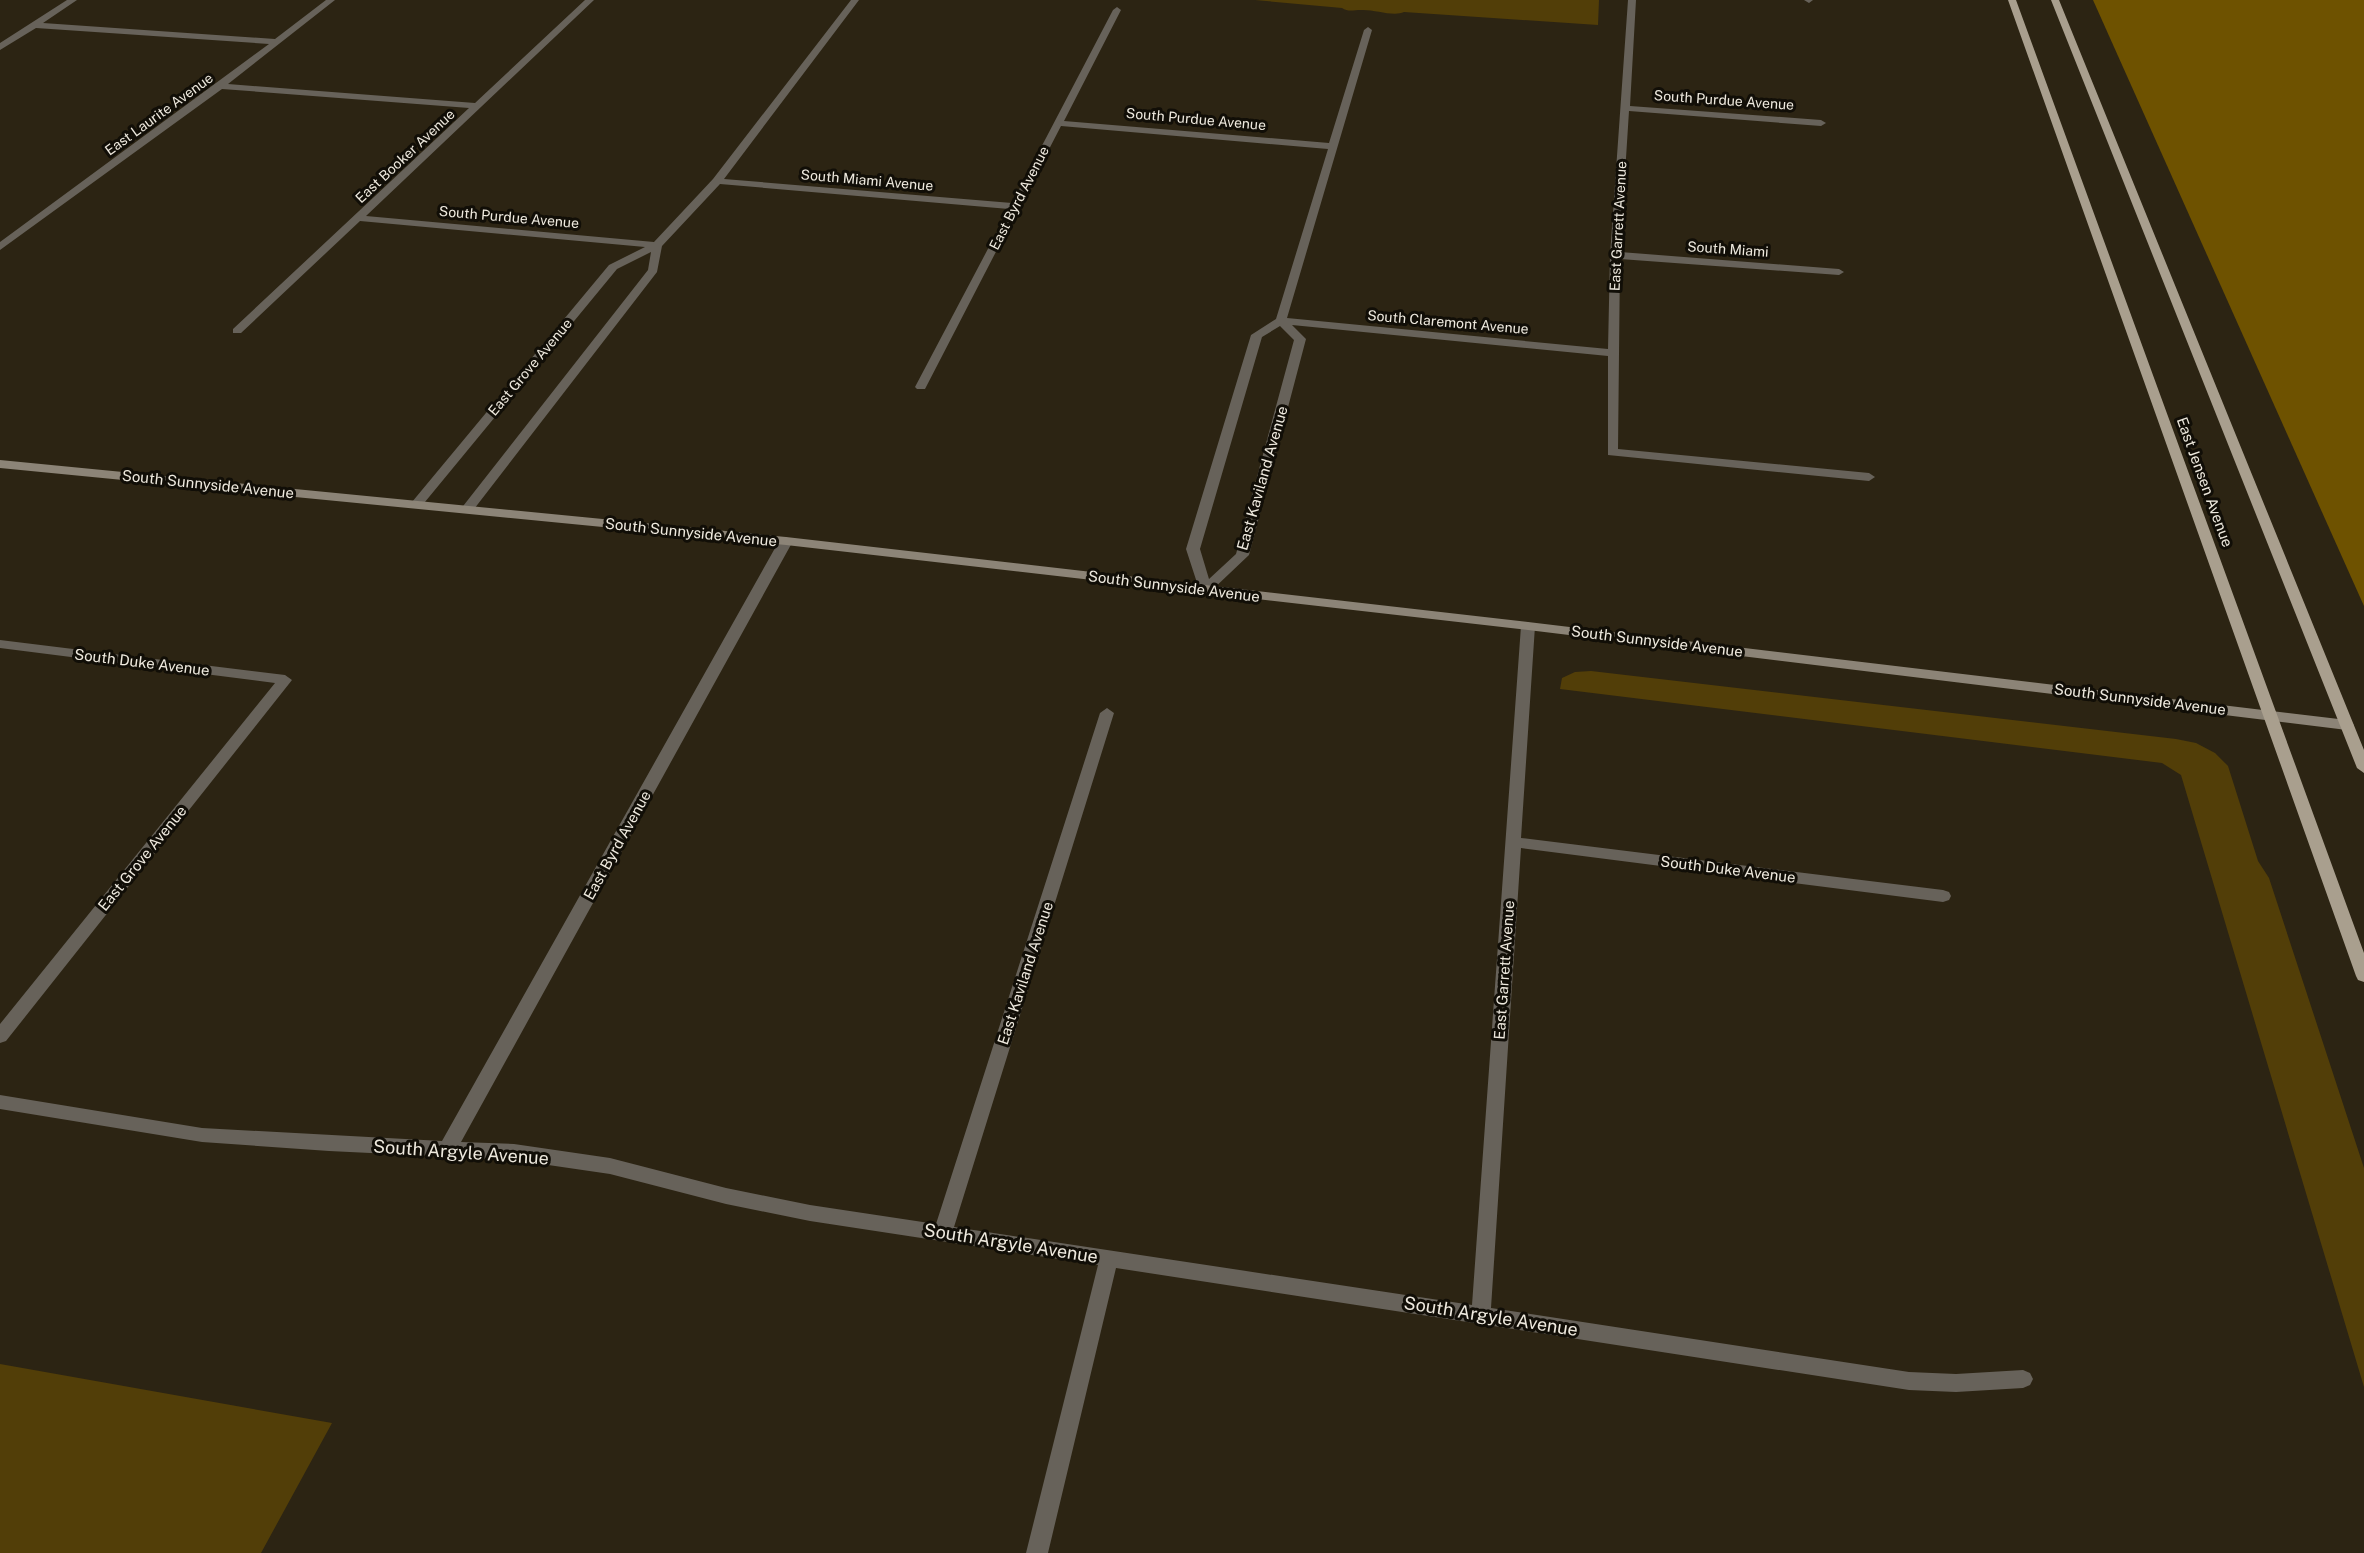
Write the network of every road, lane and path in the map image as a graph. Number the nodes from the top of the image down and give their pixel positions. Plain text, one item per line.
1 (73, 0) edge
2 (331, 0) edge
3 (590, 0) edge
4 (855, 0) edge
5 (1632, 0) edge
6 (2012, 0) edge
7 (2055, 0) edge
8 (1117, 10) dead end
9 (34, 25) junction
10 (1368, 30) dead end
11 (277, 42) junction
12 (0, 47) edge
13 (220, 86) junction
14 (477, 106) junction
15 (1624, 108) junction
16 (1058, 123) junction
17 (1821, 123) dead end
18 (1332, 146) junction
19 (717, 181) junction
20 (1015, 206) junction
21 (358, 218) junction
22 (657, 245) junction
23 (0, 247) edge
24 (1615, 255) junction
25 (1839, 273) dead end
26 (1281, 321) junction
27 (237, 331) dead end
28 (1613, 353) junction
29 (921, 387) dead end
30 (0, 464) edge
31 (1869, 477) dead end
32 (416, 505) junction
33 (466, 510) junction
34 (786, 541) junction
35 (1205, 589) junction
36 (1528, 626) junction
37 (0, 644) edge
38 (285, 680) joint
39 (1107, 713) dead end
40 (2269, 714) junction
41 (2347, 725) junction
42 (2364, 768) edge
43 (1513, 842) junction
44 (1942, 896) dead end
45 (2364, 976) edge
46 (0, 1036) edge
47 (0, 1101) edge
48 (448, 1149) junction
49 (942, 1232) junction
50 (1109, 1259) junction
51 (1480, 1314) junction
52 (2023, 1379) dead end
53 (1037, 1553) edge

1 - 9 street
2 - 11 street, East Laurite Avenue
3 - 14 street, East Booker Avenue
4 - 19 street, East Grove Avenue
5 - 15 street, East Garrett Avenue
6 - 40 main road, East Jensen Avenue
7 - 41 main road
8 - 16 street, East Byrd Avenue
9 - 11 street
9 - 12 street
10 - 18 street
11 - 13 street, East Laurite Avenue
13 - 14 street
13 - 23 street, East Laurite Avenue
14 - 21 street, East Booker Avenue
15 - 17 street, South Purdue Avenue
15 - 24 street, East Garrett Avenue
16 - 18 street, South Purdue Avenue
16 - 20 street, East Byrd Avenue
18 - 26 street
19 - 20 street, South Miami Avenue
19 - 22 street, East Grove Avenue
20 - 29 street, East Byrd Avenue
21 - 22 street, South Purdue Avenue
21 - 27 street, East Booker Avenue
22 - 32 street, East Grove Avenue
22 - 33 street, East Grove Avenue
24 - 25 street, South Miami
24 - 28 street, East Garrett Avenue
26 - 28 street, South Claremont Avenue
26 - 35 street
26 - 35 street, East Kaviland Avenue
28 - 31 street, East Garrett Avenue
30 - 32 street, South Sunnyside Avenue
32 - 33 street, South Sunnyside Avenue
33 - 34 street, South Sunnyside Avenue
34 - 35 street, South Sunnyside Avenue
34 - 48 street, East Byrd Avenue
35 - 36 street, South Sunnyside Avenue
36 - 40 street, South Sunnyside Avenue
36 - 43 street, East Garrett Avenue
37 - 38 street, South Duke Avenue
38 - 46 street, East Grove Avenue
39 - 49 street, East Kaviland Avenue
40 - 41 street, South Sunnyside Avenue
40 - 45 main road, East Jensen Avenue
41 - 42 main road
43 - 44 street, South Duke Avenue
43 - 51 street, East Garrett Avenue
47 - 48 street, South Argyle Avenue
48 - 49 street, South Argyle Avenue
49 - 50 street, South Argyle Avenue
50 - 51 street, South Argyle Avenue
50 - 53 street
51 - 52 street, South Argyle Avenue

